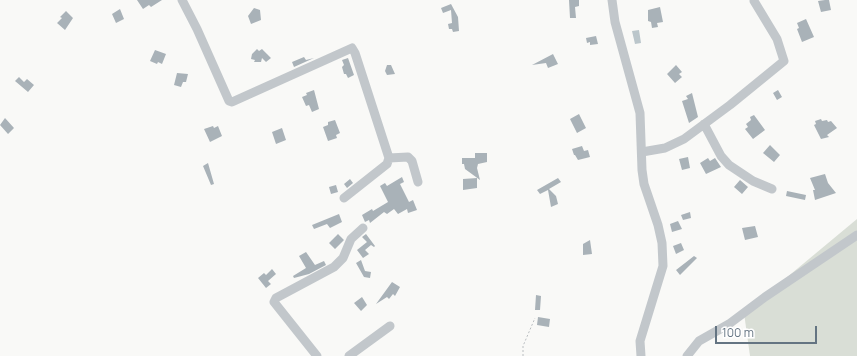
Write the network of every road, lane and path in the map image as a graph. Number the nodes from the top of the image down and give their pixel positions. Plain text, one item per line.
1 (182, 0) edge
2 (612, 0) edge
3 (754, 1) dead end
4 (704, 124) junction
5 (642, 152) junction
6 (389, 158) junction
7 (418, 182) dead end
8 (772, 189) dead end
9 (344, 198) dead end
10 (363, 228) dead end
11 (857, 235) edge
12 (535, 318) dead end
13 (390, 326) dead end
14 (317, 356) edge
15 (349, 356) edge
16 (523, 356) edge
17 (641, 356) edge
18 (687, 356) edge

1 - 6 street
2 - 5 street
3 - 4 street
4 - 5 street
4 - 8 street
5 - 17 street
6 - 7 street
6 - 9 street
10 - 14 street
11 - 18 street
12 - 16 path
13 - 15 street

